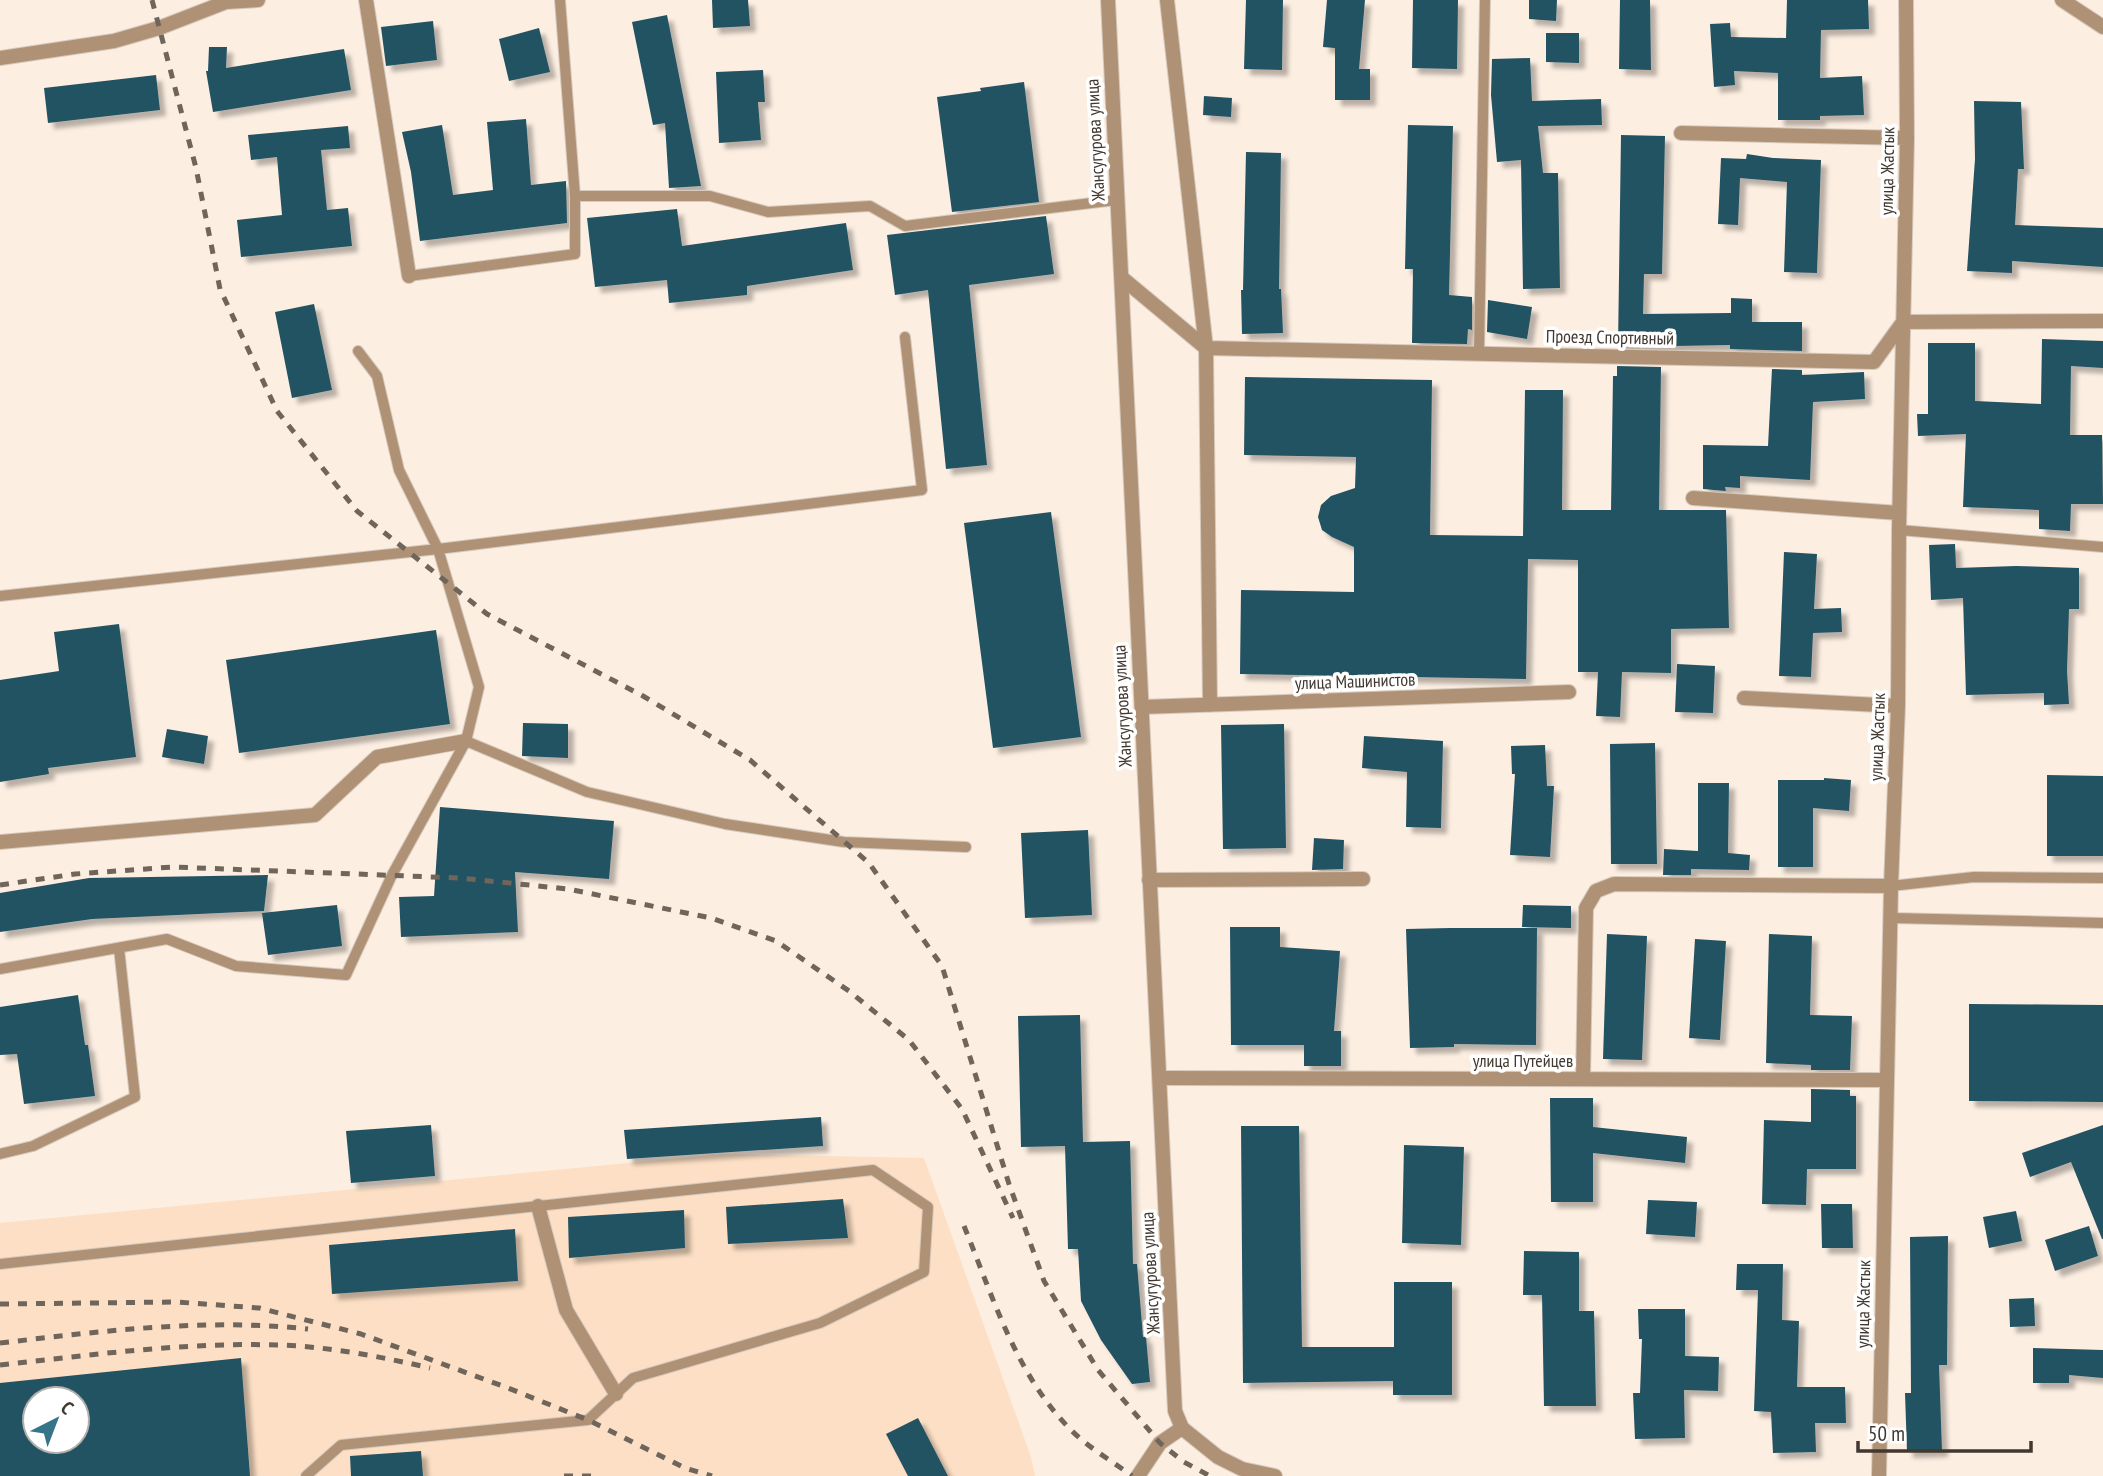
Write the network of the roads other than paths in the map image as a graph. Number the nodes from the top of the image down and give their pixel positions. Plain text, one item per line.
1 (258, 0) edge
2 (366, 0) edge
3 (561, 0) edge
4 (1108, 0) edge
5 (1167, 0) edge
6 (1485, 0) edge
7 (1906, 0) edge
8 (2062, 0) edge
9 (2103, 27) edge
10 (0, 58) edge
11 (1681, 133) dead end
12 (1907, 138) junction
13 (575, 195) junction
14 (1116, 200) junction
15 (409, 276) joint
16 (1122, 278) junction
17 (1903, 321) junction
18 (2103, 321) edge
19 (905, 337) dead end
20 (1206, 348) junction
21 (358, 351) dead end
22 (1479, 354) junction
23 (1693, 498) dead end
24 (1899, 513) junction
25 (1899, 530) junction
26 (2103, 547) edge
27 (438, 549) junction
28 (0, 596) edge
29 (1569, 692) dead end
30 (1744, 698) dead end
31 (1210, 705) junction
32 (1898, 706) junction
33 (1142, 708) junction
34 (466, 741) junction
35 (0, 842) edge
36 (966, 846) dead end
37 (2103, 878) edge
38 (1363, 879) dead end
39 (1149, 880) junction
40 (1891, 886) junction
41 (1891, 918) junction
42 (2103, 923) edge
43 (119, 948) junction
44 (0, 969) edge
45 (1160, 1078) junction
46 (1583, 1079) junction
47 (1887, 1080) junction
48 (0, 1154) edge
49 (538, 1206) junction
50 (0, 1264) edge
51 (616, 1394) junction
52 (1182, 1428) junction
53 (306, 1476) edge
54 (1138, 1476) edge
55 (1275, 1476) edge
56 (1879, 1476) edge

1 - 10 street
2 - 15 street
3 - 13 lane
4 - 14 street, Жансугурова улица
5 - 20 street
6 - 22 lane
7 - 12 street, улица Жастык
8 - 9 street
11 - 12 street
12 - 17 street, улица Жастык
13 - 14 lane
13 - 15 lane
14 - 16 street, Жансугурова улица
16 - 20 street
16 - 33 street, Жансугурова улица
17 - 18 street
17 - 22 street, Проезд Спортивный
17 - 24 street, улица Жастык
19 - 27 lane
20 - 22 street, Проезд Спортивный
20 - 31 street
21 - 27 lane
23 - 24 street
24 - 25 street, улица Жастык
25 - 26 lane
25 - 32 street, улица Жастык
27 - 28 lane
27 - 34 lane
29 - 31 street, улица Машинистов
30 - 32 street
31 - 33 street, улица Машинистов
32 - 40 street, улица Жастык
33 - 39 street, Жансугурова улица
34 - 35 street
34 - 36 lane
34 - 43 lane
37 - 40 lane
38 - 39 street
39 - 45 street, Жансугурова улица
40 - 41 street, улица Жастык
40 - 46 street
41 - 42 lane
41 - 47 street, улица Жастык
43 - 44 lane
43 - 48 lane
45 - 46 street, улица Путейцев
45 - 52 street, Жансугурова улица
46 - 47 street, улица Путейцев
47 - 56 street, улица Жастык
49 - 50 lane
49 - 51 street
49 - 51 lane
51 - 53 lane
52 - 54 street
52 - 55 street

